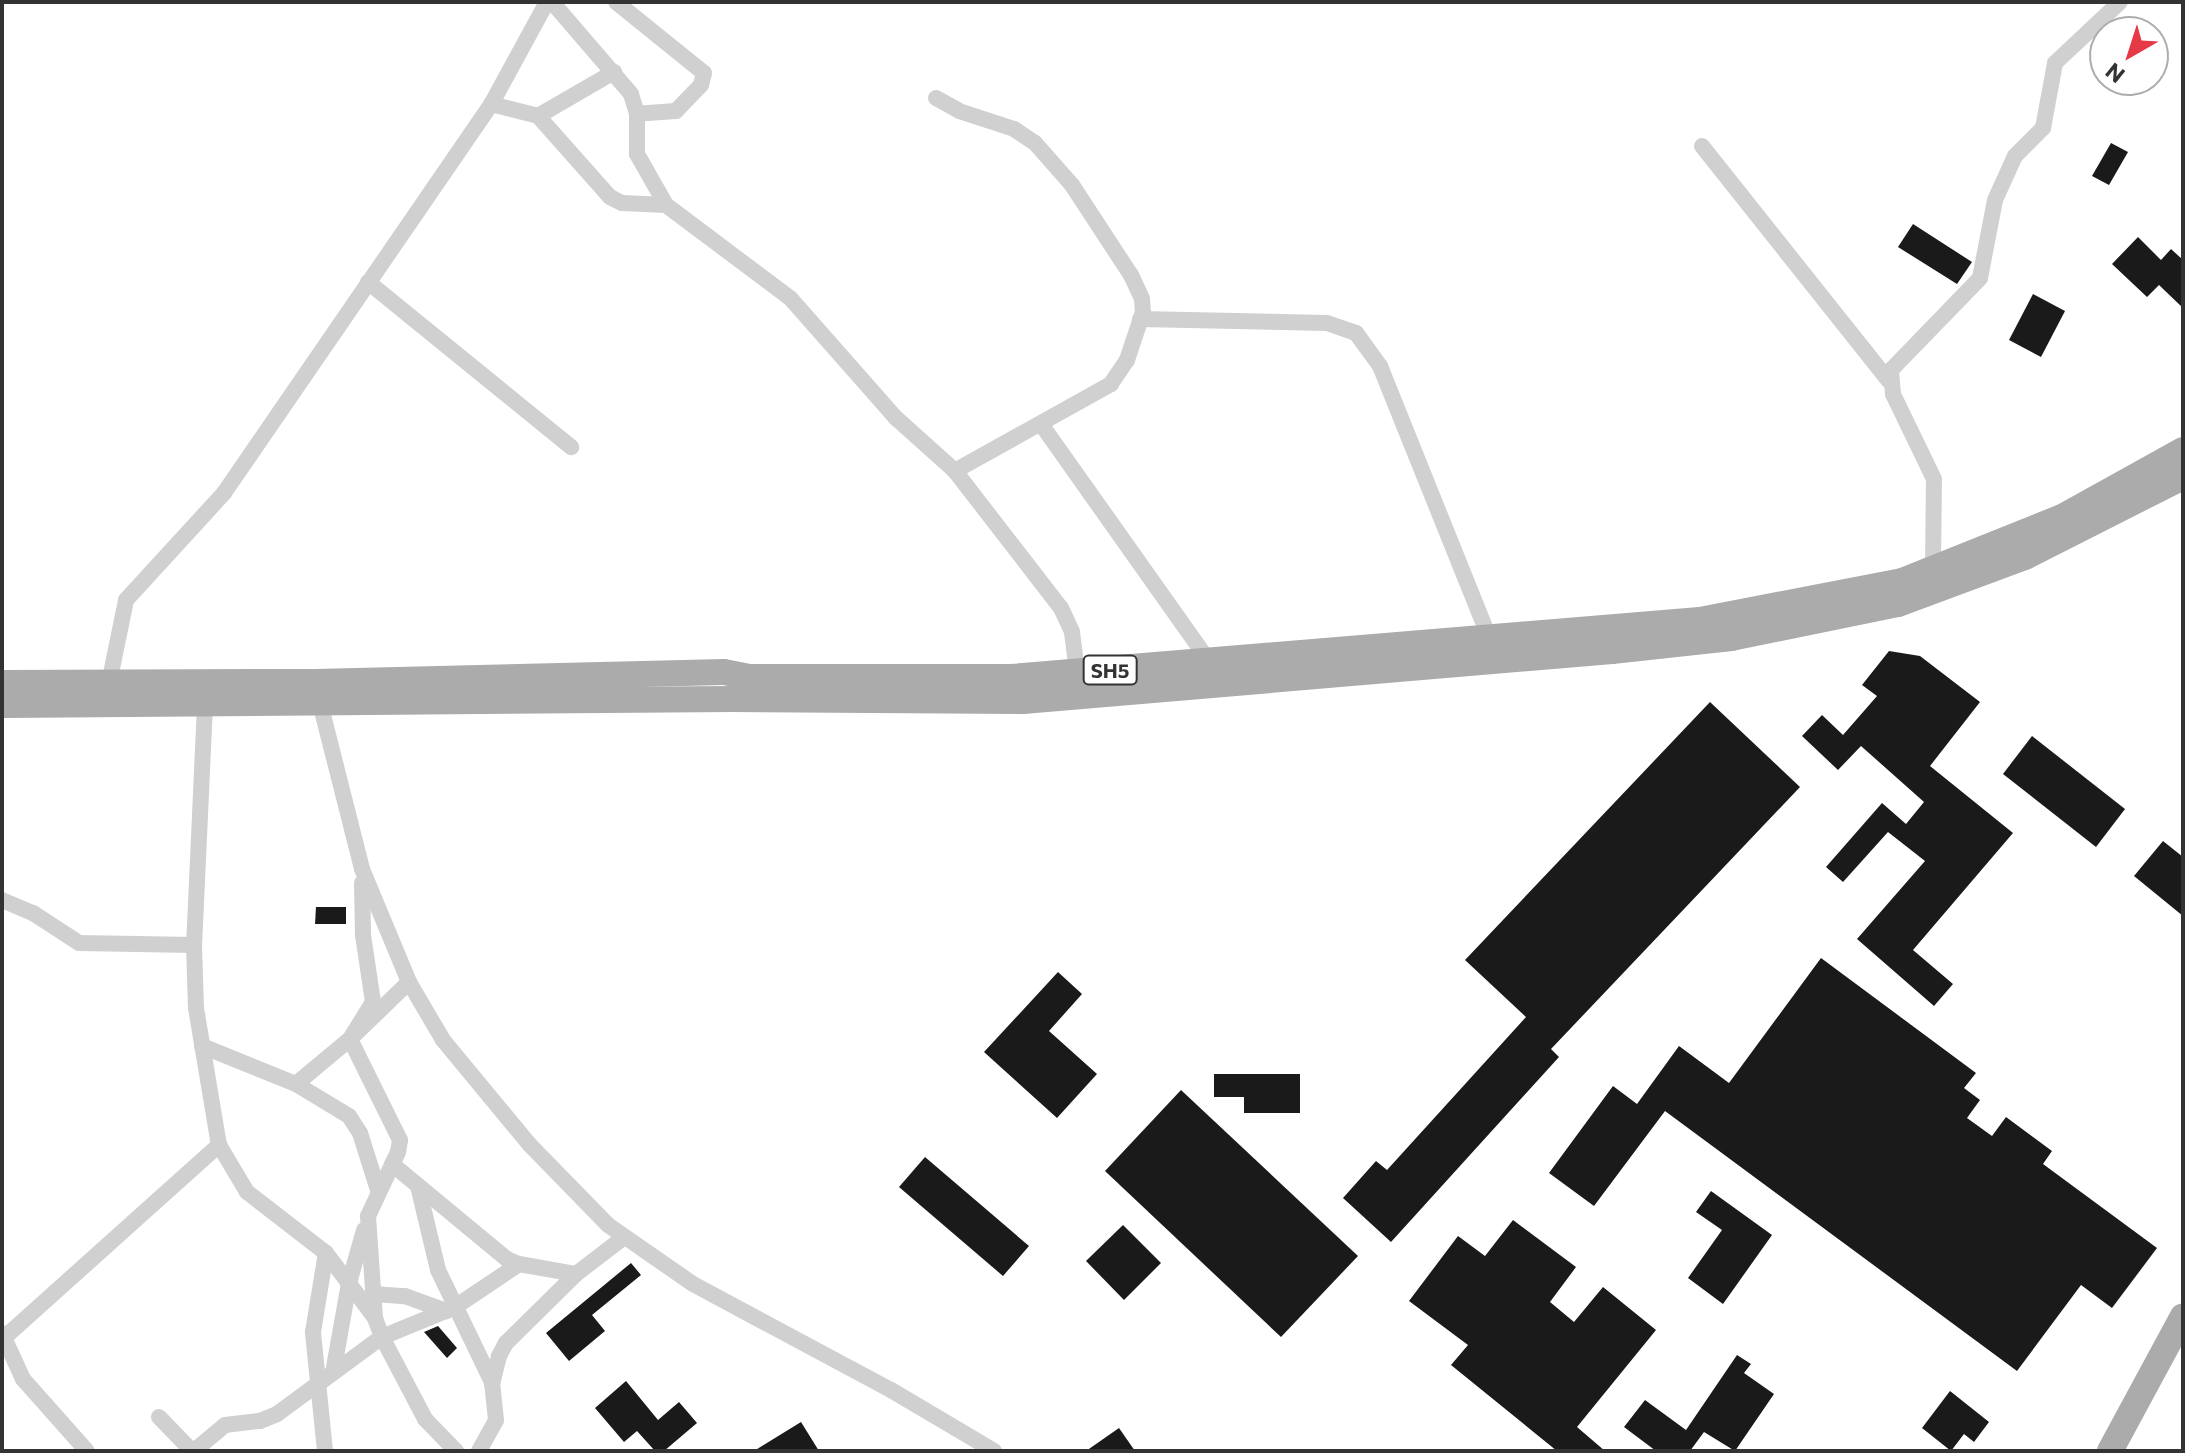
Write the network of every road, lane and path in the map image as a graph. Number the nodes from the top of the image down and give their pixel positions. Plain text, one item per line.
1 (549, 2) edge
2 (616, 2) edge
3 (2120, 2) edge
4 (614, 72) junction
5 (936, 98) dead end
6 (491, 104) junction
7 (637, 114) junction
8 (538, 116) junction
9 (1702, 146) dead end
10 (666, 205) junction
11 (368, 282) junction
12 (1140, 319) junction
13 (1889, 381) junction
14 (1041, 424) junction
15 (571, 447) dead end
16 (2183, 450) edge
17 (955, 471) junction
18 (2183, 477) edge
19 (1933, 568) junction
20 (1490, 639) junction
21 (1610, 640) junction
22 (1210, 663) junction
23 (1077, 672) junction
24 (2, 683) edge
25 (318, 693) junction
26 (107, 695) junction
27 (2, 705) edge
28 (205, 705) junction
29 (362, 869) junction
30 (2, 900) edge
31 (194, 945) junction
32 (409, 982) junction
33 (350, 1039) junction
34 (202, 1046) junction
35 (296, 1084) junction
36 (219, 1145) junction
37 (392, 1164) junction
38 (418, 1186) junction
39 (378, 1190) junction
40 (368, 1216) junction
41 (623, 1238) junction
42 (326, 1253) junction
43 (519, 1264) junction
44 (576, 1274) junction
45 (349, 1283) junction
46 (374, 1294) junction
47 (451, 1309) junction
48 (2183, 1316) edge
49 (375, 1318) junction
50 (3, 1335) edge
51 (382, 1337) junction
52 (333, 1373) junction
53 (318, 1383) junction
54 (492, 1384) junction
55 (159, 1417) dead end
56 (87, 1451) edge
57 (193, 1451) edge
58 (325, 1451) edge
59 (456, 1451) edge
60 (479, 1451) edge
61 (994, 1451) edge
62 (2110, 1451) edge

1 - 4 street
1 - 6 street
2 - 7 street
3 - 13 street
4 - 7 street
4 - 8 street
5 - 12 street
6 - 8 street
6 - 11 street
7 - 10 street
8 - 10 street
9 - 13 street
10 - 17 street
11 - 15 street
11 - 26 street
12 - 14 street
12 - 20 street
13 - 19 street
14 - 17 street
14 - 22 street
16 - 19 main road, SH5
17 - 23 street
18 - 21 main road, SH5
19 - 21 main road, SH5
20 - 21 main road, SH5
20 - 22 main road, SH5
21 - 25 main road, SH5
22 - 23 main road, SH5
23 - 25 main road, SH5
24 - 26 main road, SH5
25 - 26 main road, SH5
25 - 28 main road, SH5
25 - 29 street
26 - 27 main road, SH5
26 - 28 main road, SH5
28 - 31 street
29 - 32 street
29 - 33 street
30 - 31 street
31 - 34 street
32 - 33 street
32 - 41 street
33 - 35 street
33 - 37 street
34 - 35 street
34 - 36 street
35 - 39 street
36 - 42 street
36 - 50 street
37 - 38 street
37 - 39 street
38 - 43 street
38 - 47 street
39 - 40 street
40 - 45 street
40 - 46 street
41 - 44 street
41 - 61 street
42 - 45 street
42 - 53 street
43 - 44 street
43 - 47 street
44 - 54 street
45 - 49 street
45 - 52 street
46 - 47 street
46 - 49 street
47 - 51 street
47 - 54 street
48 - 62 main road
49 - 51 street
50 - 56 street
51 - 52 street
51 - 59 street
52 - 53 street
53 - 57 street
53 - 58 street
54 - 60 street
55 - 57 street

